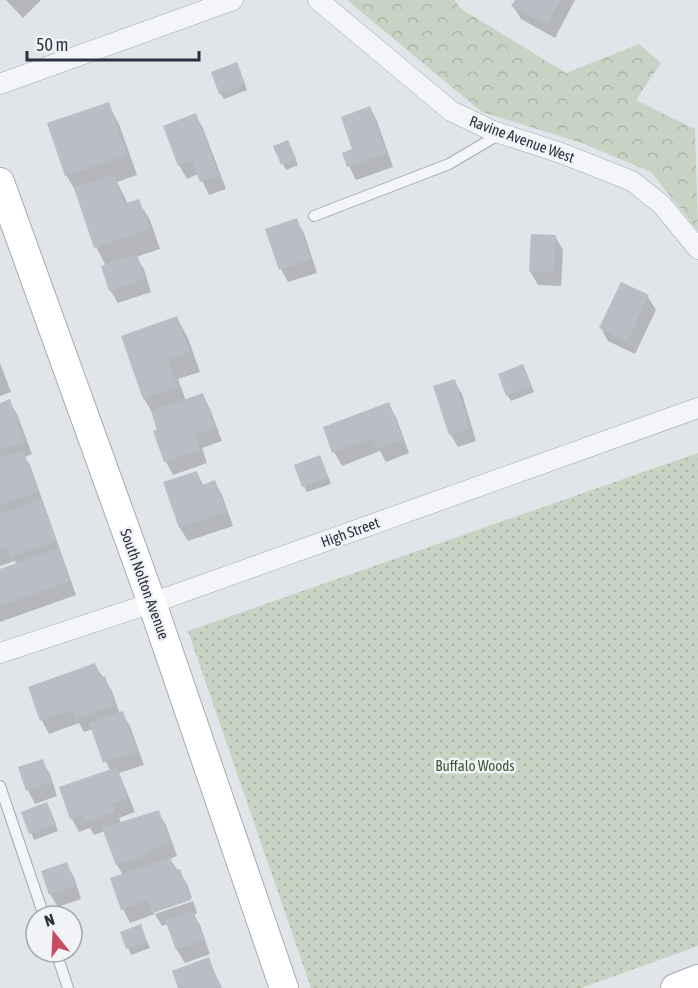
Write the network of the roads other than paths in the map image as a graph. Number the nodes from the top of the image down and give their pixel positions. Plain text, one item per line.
1 (233, 0) edge
2 (318, 0) edge
3 (0, 84) edge
4 (500, 134) junction
5 (0, 182) edge
6 (314, 216) dead end
7 (698, 249) edge
8 (698, 408) edge
9 (152, 603) junction
10 (0, 653) edge
11 (0, 786) edge
12 (40, 904) edge
13 (60, 964) edge
14 (698, 980) edge
15 (68, 988) edge
16 (284, 988) edge
17 (675, 988) edge

1 - 3 street
2 - 4 street, Ravine Avenue West
4 - 6 lane
4 - 7 street, Ravine Avenue West
5 - 9 street, South Nolton Avenue
8 - 9 street, High Street
9 - 10 street, High Street
9 - 16 street, South Nolton Avenue
11 - 12 lane
13 - 15 lane
14 - 17 street

